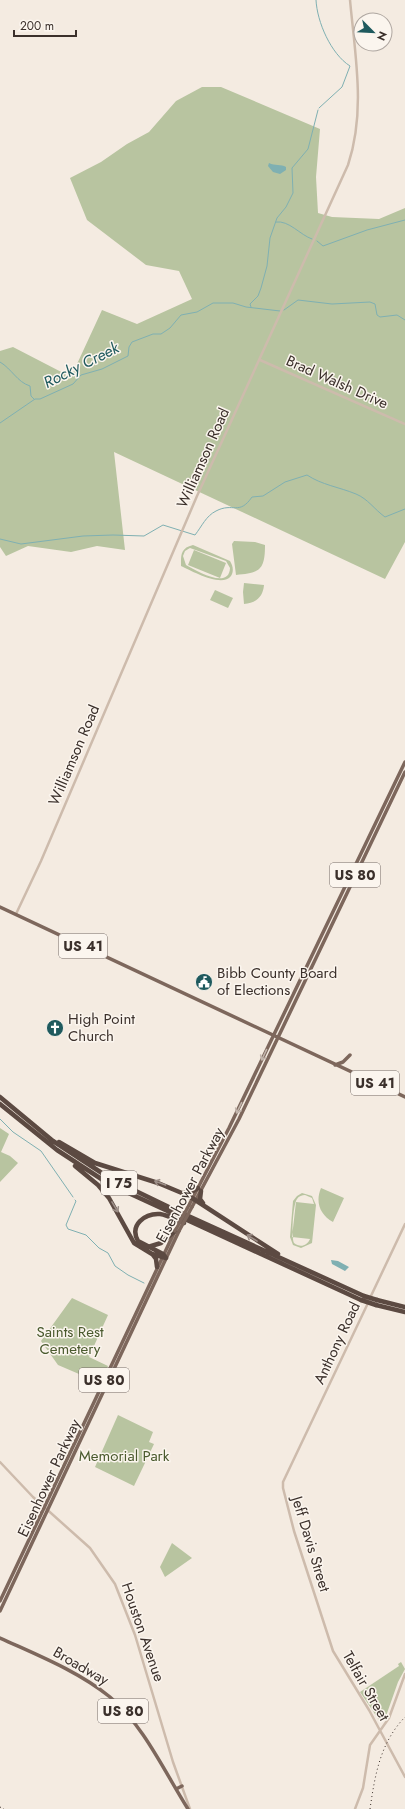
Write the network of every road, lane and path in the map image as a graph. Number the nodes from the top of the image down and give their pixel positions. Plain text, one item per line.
1 (350, 0) edge
2 (260, 360) junction
3 (405, 424) edge
4 (405, 762) edge
5 (405, 772) edge
6 (0, 907) edge
7 (16, 914) junction
8 (273, 1036) junction
9 (278, 1038) junction
10 (350, 1055) dead end
11 (335, 1065) junction
12 (0, 1097) edge
13 (405, 1098) edge
14 (0, 1104) edge
15 (33, 1126) junction
16 (57, 1150) junction
17 (199, 1189) junction
18 (183, 1193) junction
19 (194, 1199) junction
20 (204, 1204) junction
21 (405, 1224) edge
22 (177, 1231) junction
23 (217, 1235) junction
24 (147, 1247) junction
25 (152, 1254) junction
26 (163, 1257) junction
27 (293, 1264) junction
28 (157, 1267) junction
29 (363, 1298) junction
30 (377, 1303) junction
31 (405, 1307) edge
32 (405, 1313) edge
33 (0, 1462) edge
34 (289, 1472) joint
35 (46, 1508) junction
36 (0, 1601) edge
37 (0, 1611) edge
38 (324, 1624) joint
39 (1, 1638) edge
40 (405, 1674) edge
41 (380, 1730) junction
42 (405, 1777) edge
43 (182, 1786) junction
44 (176, 1789) junction
45 (185, 1794) junction
46 (183, 1802) junction
47 (189, 1809) edge
48 (355, 1809) edge

1 - 2 street, Williamson Road
2 - 3 street, Brad Walsh Drive
2 - 7 street, Williamson Road
4 - 8 main road, Eisenhower Parkway / US 80
5 - 9 main road, Eisenhower Parkway / US 80
6 - 7 main road, US 41
7 - 8 main road, US 41
8 - 9 main road, US 41
8 -> 17 main road, Eisenhower Parkway / US 80
9 - 11 main road, US 41
9 - 17 main road, Eisenhower Parkway / US 80
10 - 11 main road
11 - 13 main road, US 41
12 - 15 highway, I 75
14 - 16 highway, I 75
18 -> 15 highway
15 - 27 highway, I 75
16 - 23 highway, I 75
16 -> 25 highway
17 - 18 highway
17 - 19 main road, Eisenhower Parkway / US 80
17 - 20 highway
18 - 19 highway
19 - 20 highway
19 - 22 main road, Eisenhower Parkway / US 80, bridge
27 -> 20 highway
21 - 34 street, Anthony Road
22 - 24 highway
22 - 26 main road, Eisenhower Parkway / US 80
23 - 24 highway
23 - 29 highway, I 75
24 - 26 highway
25 - 26 highway
25 - 28 highway
26 - 28 main road, Eisenhower Parkway / US 80
26 - 35 main road, Eisenhower Parkway / US 80
27 - 29 highway, I 75
28 - 35 main road, Eisenhower Parkway / US 80
29 - 30 highway, I 75, bridge
30 - 31 highway, I 75
30 - 32 highway, I 75
33 - 35 street, Houston Avenue
34 - 38 street, Jeff Davis Street
35 - 36 main road, Eisenhower Parkway / US 80
35 - 37 main road, Eisenhower Parkway / US 80
35 - 43 street, Houston Avenue
38 - 41 street, Telfair Street
39 - 44 main road, Broadway / US 80
40 - 41 street
41 - 42 street, Telfair Street
41 - 48 street
43 - 44 main road
43 - 45 street, Houston Avenue
44 - 46 main road, Broadway / US 80
45 - 46 street
45 - 47 street, Houston Avenue
46 - 47 main road, US 80

